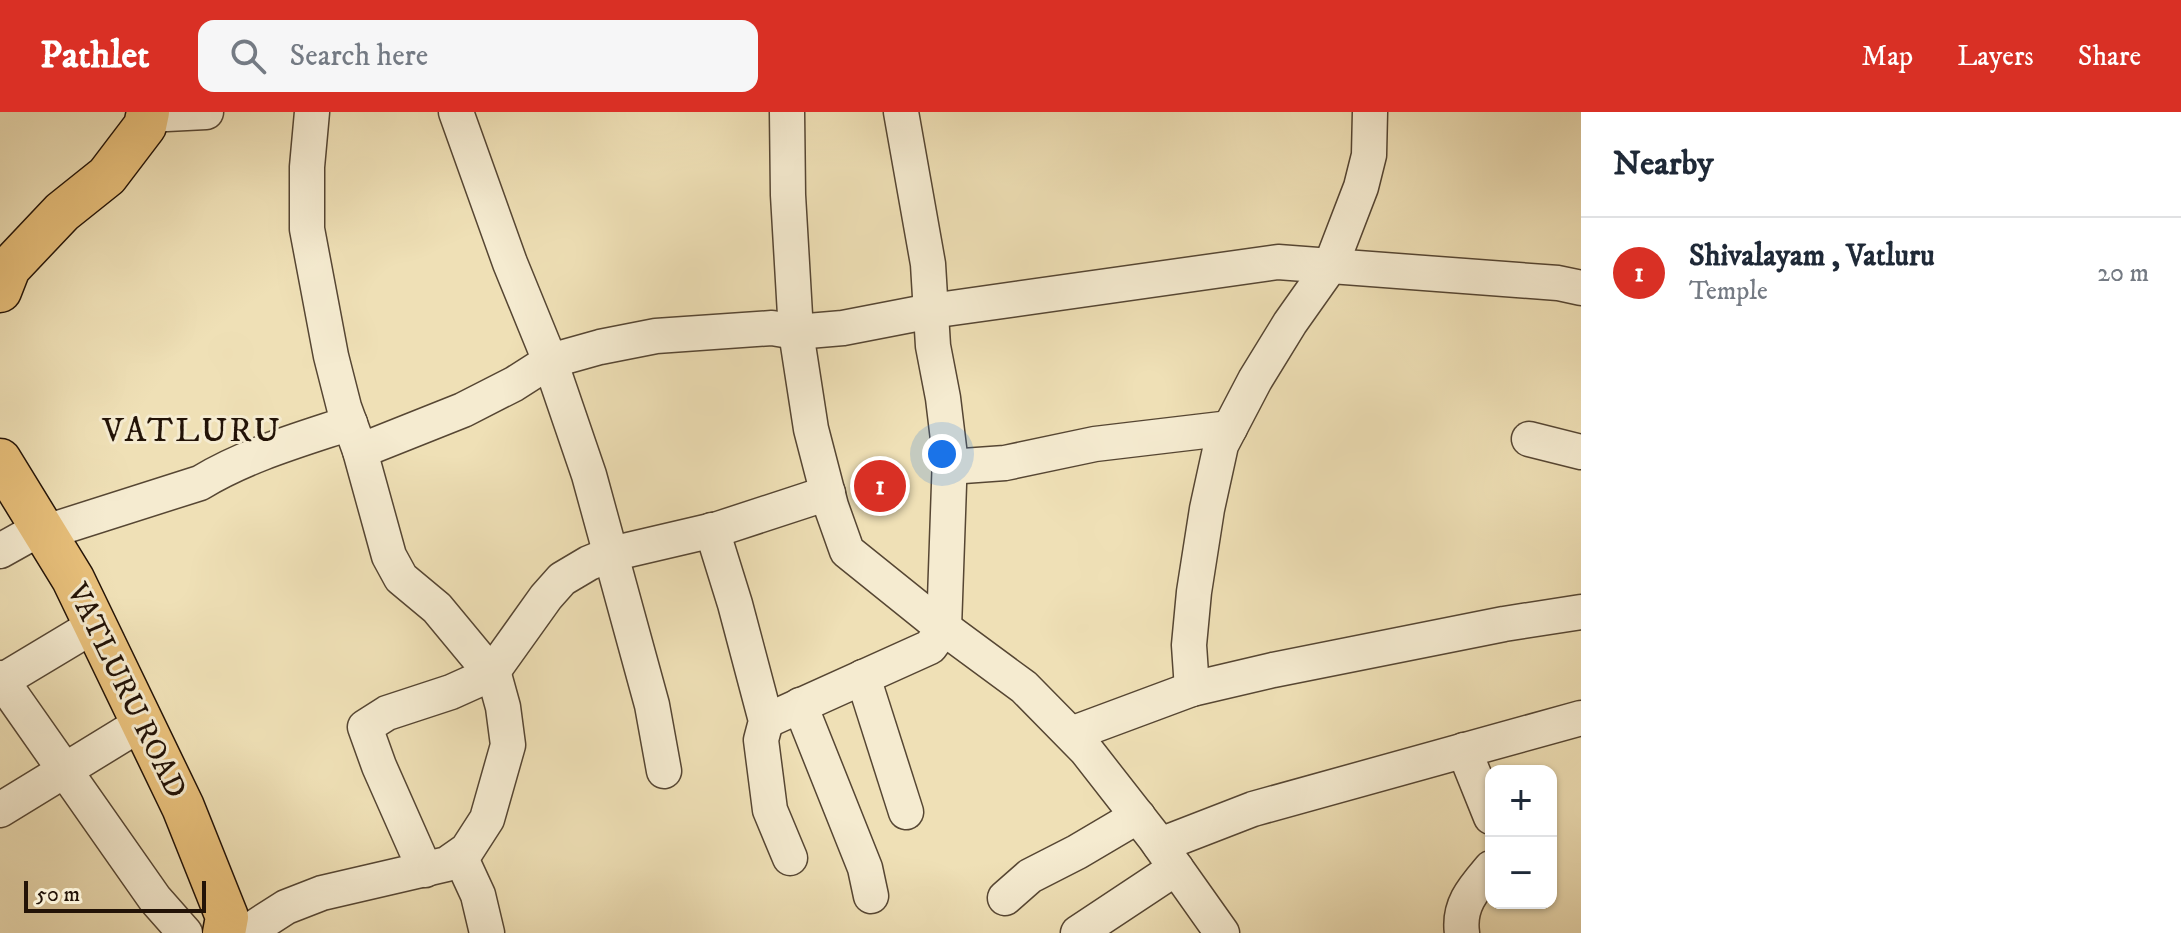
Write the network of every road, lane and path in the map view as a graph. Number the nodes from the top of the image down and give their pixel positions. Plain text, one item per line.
1 (206, 112) edge
2 (312, 112) edge
3 (456, 112) edge
4 (787, 112) edge
5 (901, 112) edge
6 (1370, 112) edge
7 (148, 113) edge
8 (1331, 265) junction
9 (1581, 288) edge
10 (0, 291) edge
11 (931, 311) junction
12 (796, 332) junction
13 (550, 361) junction
14 (1230, 428) junction
15 (355, 437) junction
16 (1529, 439) dead end
17 (1581, 452) edge
18 (0, 460) edge
19 (949, 467) junction
20 (828, 493) junction
21 (44, 530) junction
22 (712, 530) junction
23 (0, 551) edge
24 (611, 554) junction
25 (1581, 612) edge
26 (95, 625) junction
27 (944, 628) junction
28 (491, 674) junction
29 (863, 677) junction
30 (1, 680) edge
31 (1192, 689) junction
32 (800, 705) junction
33 (1581, 718) edge
34 (766, 721) junction
35 (142, 723) junction
36 (1071, 734) junction
37 (1464, 750) junction
38 (664, 771) dead end
39 (65, 772) junction
40 (1485, 802) edge
41 (0, 810) edge
42 (906, 812) dead end
43 (1138, 816) junction
44 (460, 856) junction
45 (1168, 856) junction
46 (790, 858) dead end
47 (425, 870) junction
48 (1485, 875) edge
49 (871, 896) dead end
50 (1005, 898) dead end
51 (185, 933) edge
52 (224, 933) edge
53 (249, 933) edge
54 (487, 933) edge
55 (1078, 933) edge
56 (1222, 933) edge
57 (1462, 933) edge

1 - 7 street
2 - 15 street
3 - 13 street
4 - 12 street
5 - 11 street
6 - 8 street
7 - 10 main road
8 - 9 street
8 - 11 street
8 - 14 street
11 - 12 street
11 - 19 street
12 - 13 street
12 - 20 street
13 - 15 street
13 - 24 street
14 - 19 street
14 - 31 street
15 - 21 street
15 - 28 street
16 - 17 street
18 - 21 main road, VATLURU ROAD
19 - 27 street
20 - 22 street
20 - 27 street
21 - 23 street
21 - 26 main road, VATLURU ROAD
22 - 24 street
22 - 34 street
24 - 28 street
24 - 38 street
25 - 31 street
26 - 30 street
26 - 35 main road, VATLURU ROAD
27 - 29 street
27 - 36 street
28 - 44 street
28 - 47 street
29 - 32 street
29 - 42 street
30 - 39 street
31 - 36 street
32 - 34 street
32 - 49 street
33 - 37 street
34 - 46 street
35 - 39 street
35 - 52 main road, VATLURU ROAD
36 - 43 street
37 - 40 street
37 - 45 street
39 - 41 street
39 - 51 street
43 - 45 street
43 - 50 street
44 - 47 street
44 - 54 street
45 - 55 street
45 - 56 street
47 - 53 street
48 - 57 street

